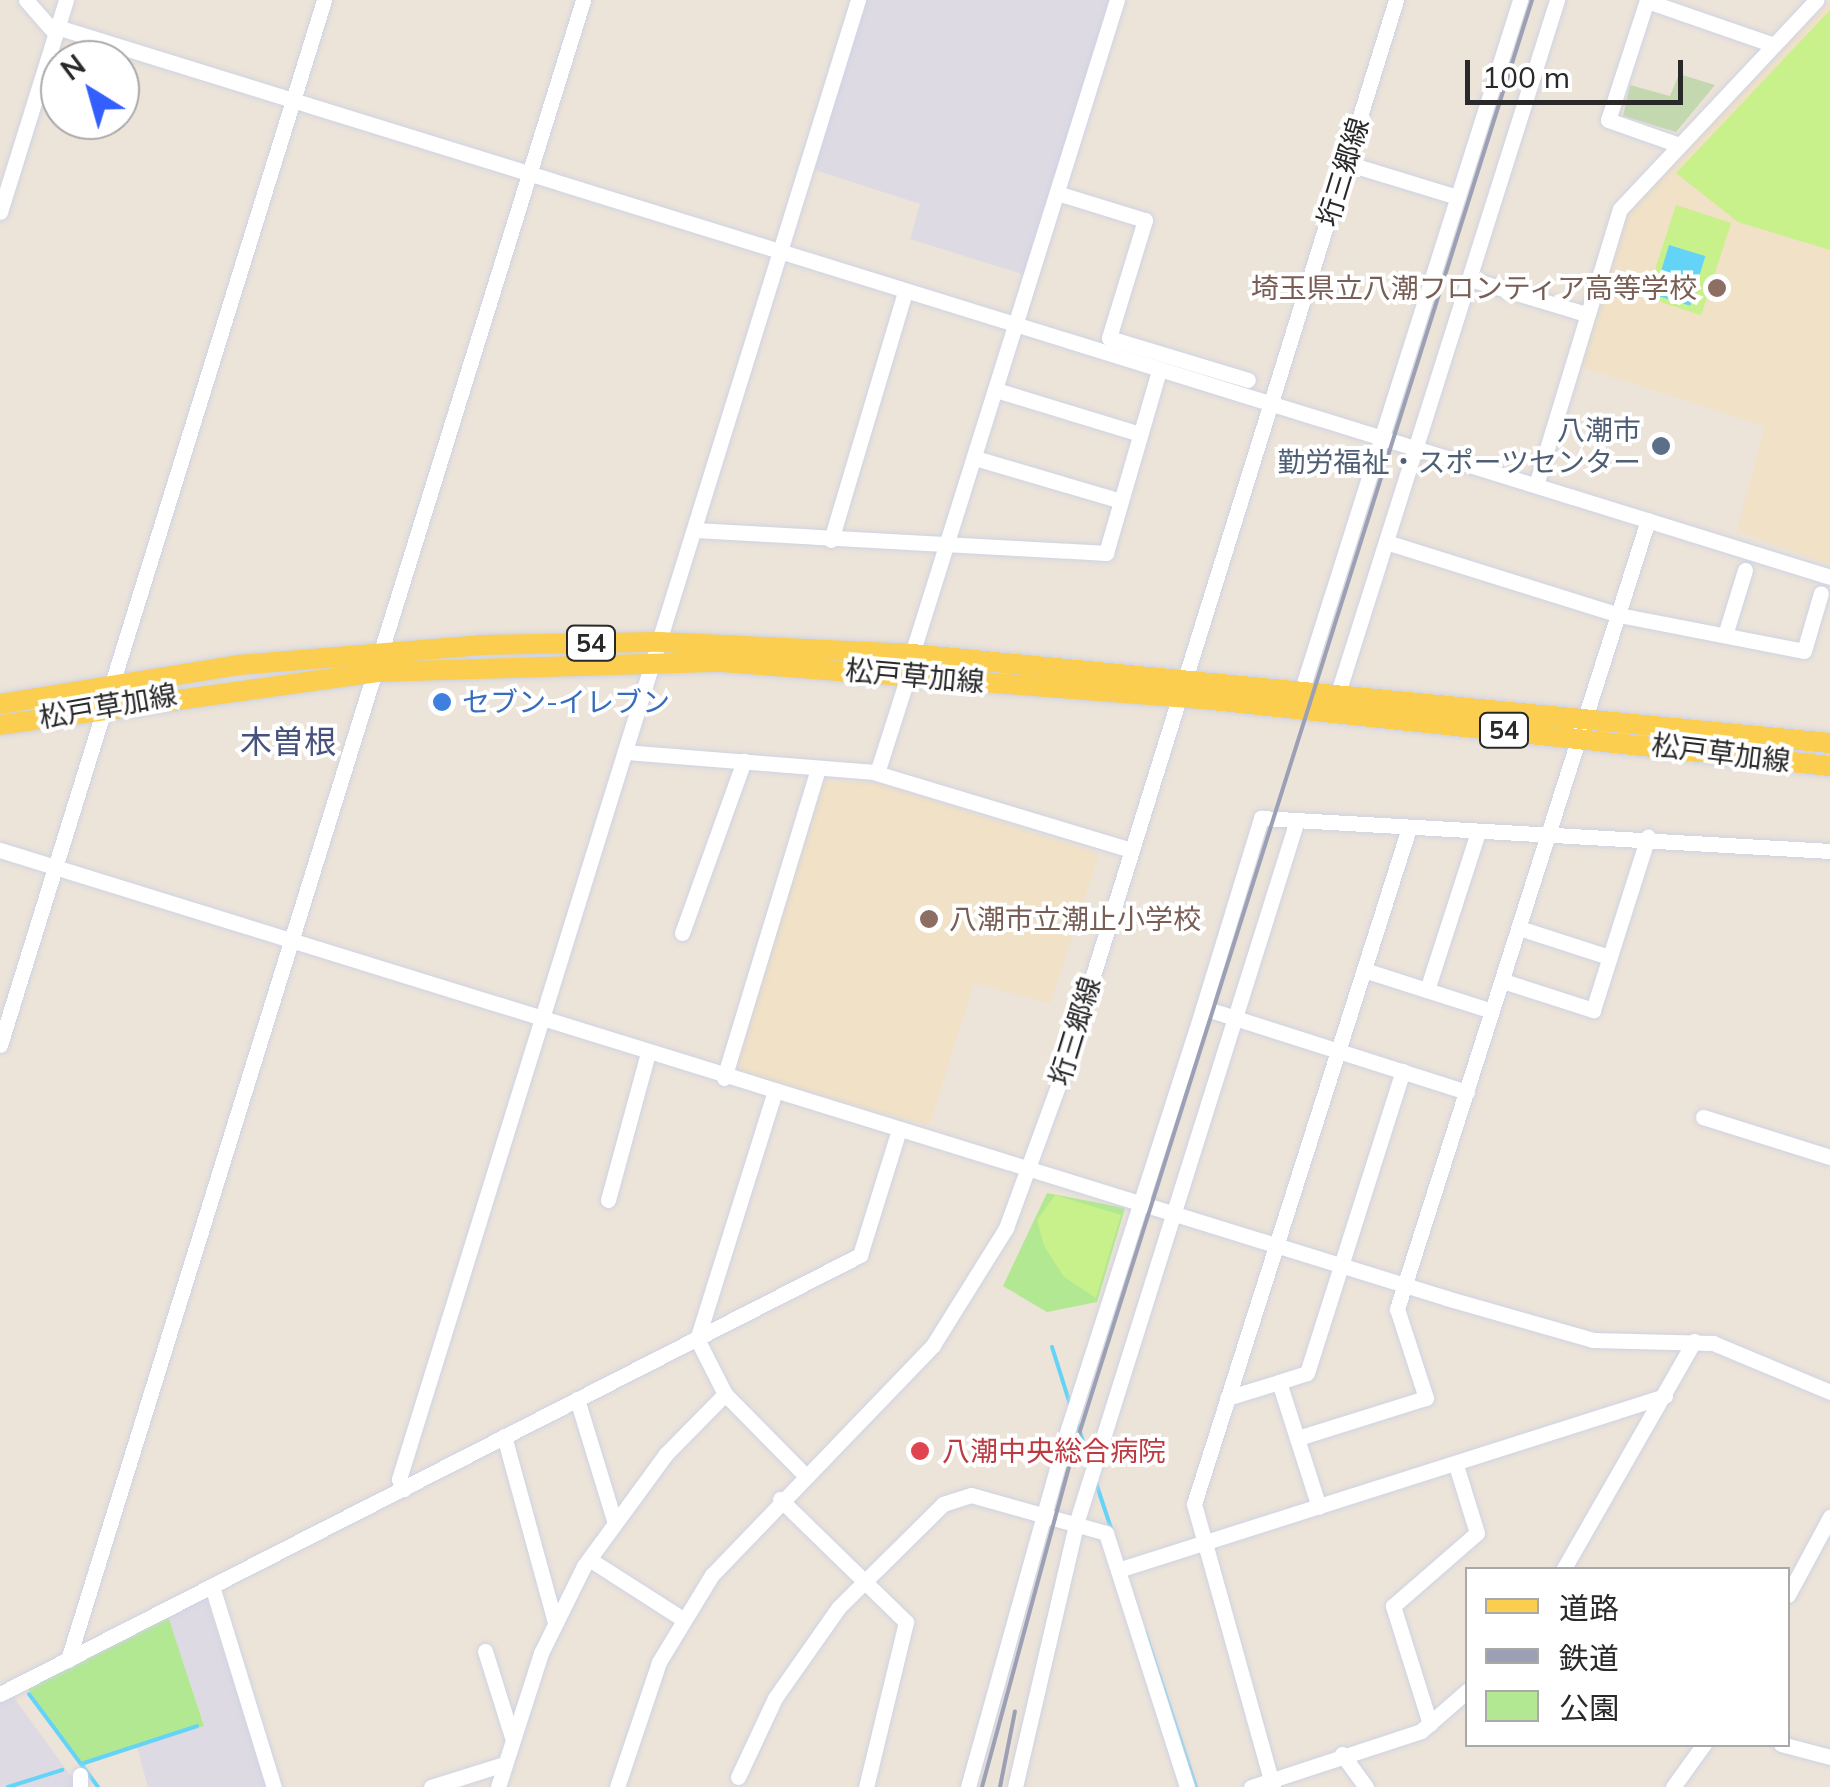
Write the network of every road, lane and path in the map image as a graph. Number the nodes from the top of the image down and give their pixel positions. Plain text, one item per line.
1 (26, 0) edge
2 (66, 0) edge
3 (324, 0) edge
4 (584, 0) edge
5 (858, 0) edge
6 (1117, 0) edge
7 (1396, 0) edge
8 (1520, 0) edge
9 (1557, 0) edge
10 (1647, 0) edge
11 (1816, 0) edge
12 (56, 30) junction
13 (1774, 45) junction
14 (293, 98) junction
15 (1679, 145) junction
16 (1346, 163) junction
17 (531, 174) junction
18 (1057, 193) junction
19 (1457, 197) junction
20 (0, 212) edge
21 (780, 251) junction
22 (1470, 279) junction
23 (905, 291) junction
24 (1586, 314) junction
25 (1016, 326) junction
26 (1107, 346) junction
27 (1159, 370) junction
28 (1248, 380) dead end
29 (996, 390) junction
30 (1272, 404) junction
31 (1140, 434) junction
32 (1380, 439) junction
33 (1414, 447) junction
34 (975, 458) junction
35 (1536, 485) junction
36 (1121, 502) junction
37 (1648, 520) junction
38 (695, 530) junction
39 (830, 540) junction
40 (1386, 542) junction
41 (946, 547) junction
42 (1744, 570) dead end
43 (1830, 577) edge
44 (1821, 593) dead end
45 (1620, 614) junction
46 (1725, 634) junction
47 (656, 652) junction
48 (379, 662) junction
49 (911, 664) junction
50 (111, 684) junction
51 (1302, 689) junction
52 (1182, 690) junction
53 (1338, 693) junction
54 (0, 704) edge
55 (105, 706) junction
56 (0, 725) edge
57 (1584, 729) junction
58 (1830, 742) edge
59 (625, 752) junction
60 (744, 761) junction
61 (1830, 766) edge
62 (818, 769) junction
63 (877, 773) junction
64 (1297, 820) junction
65 (1408, 831) junction
66 (1478, 832) junction
67 (1549, 834) junction
68 (1648, 837) junction
69 (0, 850) edge
70 (1131, 850) junction
71 (1830, 851) edge
72 (55, 867) junction
73 (1519, 928) junction
74 (682, 933) dead end
75 (294, 940) junction
76 (1609, 957) junction
77 (1364, 970) junction
78 (1502, 981) junction
79 (1428, 990) junction
80 (1203, 1008) junction
81 (1492, 1011) junction
82 (1235, 1019) junction
83 (541, 1022) junction
84 (0, 1045) edge
85 (1338, 1052) junction
86 (647, 1056) junction
87 (1403, 1072) junction
88 (724, 1078) junction
89 (1467, 1092) junction
90 (774, 1094) junction
91 (1703, 1118) dead end
92 (899, 1130) junction
93 (1830, 1157) edge
94 (1030, 1171) junction
95 (608, 1200) dead end
96 (1139, 1202) junction
97 (1174, 1212) junction
98 (1278, 1244) junction
99 (1342, 1264) junction
100 (1404, 1283) junction
101 (697, 1338) junction
102 (1694, 1342) junction
103 (1279, 1382) junction
104 (1830, 1392) edge
105 (725, 1394) junction
106 (1665, 1396) junction
107 (1227, 1398) junction
108 (577, 1399) junction
109 (504, 1436) junction
110 (1298, 1438) junction
111 (1456, 1464) junction
112 (804, 1474) junction
113 (404, 1489) junction
114 (780, 1499) junction
115 (1319, 1507) junction
116 (1043, 1514) junction
117 (1830, 1517) edge
118 (614, 1520) junction
119 (1076, 1524) junction
120 (1204, 1542) junction
121 (589, 1559) junction
122 (1125, 1567) junction
123 (1566, 1567) edge
124 (865, 1580) junction
125 (212, 1586) junction
126 (1790, 1590) edge
127 (683, 1619) junction
128 (555, 1623) junction
129 (485, 1651) dead end
130 (68, 1660) junction
131 (1465, 1693) edge
132 (0, 1694) edge
133 (1430, 1724) junction
134 (512, 1737) junction
135 (1790, 1746) edge
136 (1702, 1747) edge
137 (1342, 1754) junction
138 (1830, 1757) edge
139 (504, 1764) junction
140 (738, 1777) dead end
141 (1271, 1784) edge
142 (274, 1787) edge
143 (432, 1787) edge
144 (498, 1787) edge
145 (617, 1787) edge
146 (866, 1787) edge
147 (968, 1787) edge
148 (1016, 1787) edge
149 (1186, 1787) edge
150 (1251, 1787) edge
151 (1366, 1787) edge
152 (1673, 1787) edge

1 - 12 street
2 - 12 street
3 - 14 street
4 - 17 street
5 - 21 street
6 - 18 street
7 - 16 street, 垳三郷線
8 - 19 street
9 - 22 street
10 - 13 street
10 - 15 street
11 - 13 street
12 - 14 street
12 - 20 street
13 - 15 street
14 - 17 street
14 - 50 street
15 - 24 street
16 - 19 street
16 - 30 street, 垳三郷線
17 - 21 street
17 - 48 street
18 - 25 street
18 - 26 street
19 - 32 street
21 - 23 street
21 - 38 street
22 - 24 street
22 - 33 street
23 - 25 street
23 - 39 street
24 - 35 street
25 - 26 street
25 - 29 street
26 - 27 street
26 - 28 street
27 - 30 street
27 - 31 street
29 - 31 street
29 - 34 street
30 - 32 street
30 - 52 street, 垳三郷線
31 - 36 street
32 - 33 street
32 - 51 street
33 - 35 street
33 - 40 street
34 - 36 street
34 - 41 street
35 - 37 street
36 - 41 street
37 - 43 street
37 - 45 street
38 - 39 street
38 - 47 street
39 - 41 street
40 - 45 street
40 - 53 street
41 - 49 street
42 - 46 street
44 - 46 street
45 - 46 street
45 - 57 street
47 - 48 main road, 松戸草加線 / 54
47 - 49 main road, 松戸草加線 / 54
47 - 59 street
48 - 50 main road, 松戸草加線 / 54
48 - 55 main road, 松戸草加線 / 54
48 - 75 street
49 - 52 main road, 松戸草加線 / 54
49 - 63 street
50 - 54 main road, 松戸草加線 / 54
50 - 55 street
51 - 52 main road, 松戸草加線 / 54
51 - 53 main road, 松戸草加線 / 54
52 - 57 main road, 松戸草加線 / 54
52 - 70 street, 垳三郷線
53 - 57 main road, 松戸草加線 / 54
55 - 56 main road, 松戸草加線 / 54
55 - 72 street
57 - 58 main road, 松戸草加線 / 54
57 - 61 main road, 松戸草加線 / 54
57 - 67 street
59 - 60 street
59 - 83 street
60 - 62 street
60 - 74 street
62 - 63 street
62 - 88 street
63 - 70 street
64 - 65 street
64 - 80 street
64 - 82 street
65 - 66 street
65 - 77 street
66 - 67 street
66 - 79 street
67 - 68 street
67 - 73 street
68 - 71 street
68 - 76 street
69 - 72 street
70 - 94 street, 垳三郷線
72 - 75 street
72 - 84 street
73 - 76 street
73 - 78 street
75 - 83 street
75 - 130 street
76 - 78 street
77 - 79 street
77 - 85 street
78 - 81 street
79 - 81 street
80 - 82 street
80 - 96 street
81 - 89 street
82 - 85 street
82 - 97 street
83 - 86 street
83 - 113 street
85 - 87 street
85 - 98 street
86 - 88 street
86 - 95 street
87 - 89 street
87 - 99 street
88 - 90 street
89 - 100 street
90 - 92 street
90 - 101 street
91 - 93 street
92 - 94 street
92 - 101 street
94 - 96 street
94 - 112 street, 垳三郷線
96 - 97 street
96 - 116 street
97 - 98 street
97 - 119 street
98 - 99 street
98 - 107 street
99 - 100 street
99 - 103 street
100 - 102 street
100 - 110 street
101 - 105 street
101 - 108 street
102 - 104 street
102 - 106 street
103 - 107 street
103 - 110 street
105 - 112 street
105 - 118 street
106 - 111 street
106 - 123 street
107 - 120 street
108 - 109 street
108 - 118 street
109 - 113 street
109 - 128 street
110 - 115 street
111 - 115 street
111 - 133 street
112 - 114 street, 垳三郷線
113 - 125 street
114 - 124 street
114 - 127 street, 垳三郷線
115 - 120 street
116 - 119 street
116 - 124 street
116 - 147 street
117 - 126 street
118 - 121 street
119 - 122 street
119 - 148 street
120 - 122 street
120 - 141 street
121 - 127 street
121 - 128 street
122 - 149 street
124 - 140 street
124 - 146 street
125 - 130 street
125 - 142 street
127 - 145 street, 垳三郷線
128 - 134 street
129 - 134 street
130 - 132 street
131 - 133 street
133 - 137 street
134 - 139 street
135 - 138 street
136 - 152 street
137 - 141 street
137 - 151 street
139 - 143 street
139 - 144 street
141 - 150 street

